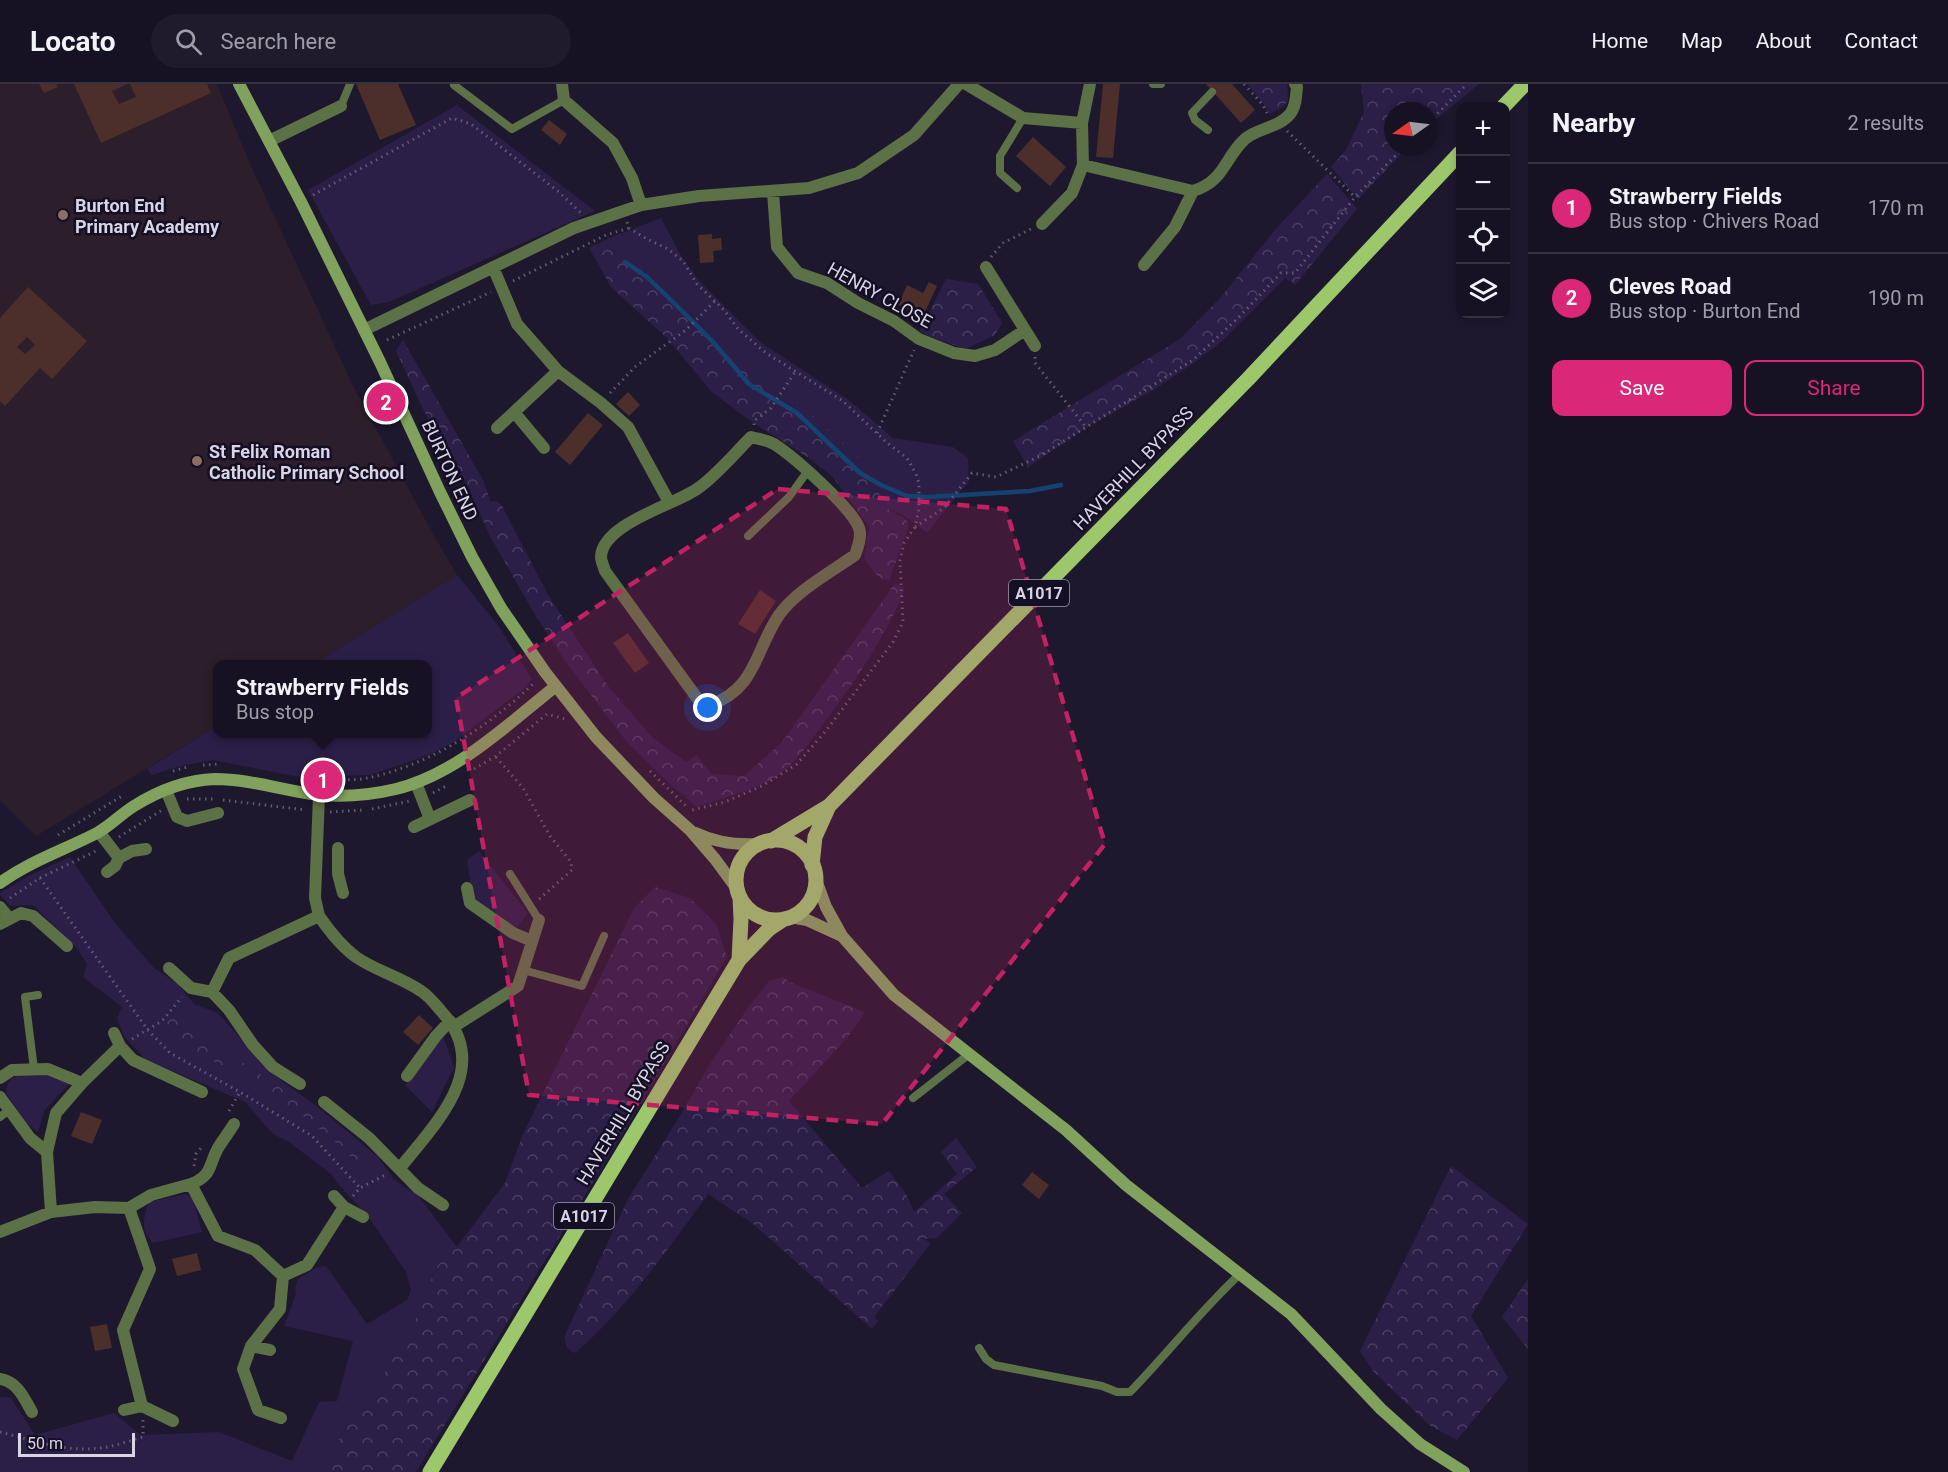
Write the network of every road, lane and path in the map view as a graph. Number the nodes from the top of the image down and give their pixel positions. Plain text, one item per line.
1 (239, 84) edge
2 (350, 84) edge
3 (562, 84) edge
4 (959, 84) edge
5 (966, 84) edge
6 (1090, 84) edge
7 (1153, 84) edge
8 (1161, 84) edge
9 (1244, 84) edge
10 (1295, 84) edge
11 (1467, 84) edge
12 (1525, 84) edge
13 (454, 85) edge
14 (1212, 92) dead end
15 (564, 100) junction
16 (1508, 102) edge
17 (341, 106) joint
18 (1438, 113) edge
19 (1023, 118) junction
20 (1082, 123) junction
21 (1275, 124) junction
22 (1208, 130) dead end
23 (269, 141) junction
24 (1395, 156) edge
25 (1458, 156) edge
26 (1083, 165) junction
27 (1017, 188) dead end
28 (1193, 191) junction
29 (773, 192) junction
30 (1355, 197) junction
31 (301, 202) junction
32 (641, 206) junction
33 (623, 212) junction
34 (589, 222) junction
35 (1042, 224) joint
36 (1144, 266) dead end
37 (492, 267) junction
38 (986, 267) joint
39 (715, 300) junction
40 (364, 330) junction
41 (1025, 330) junction
42 (919, 339) junction
43 (1035, 346) joint
44 (558, 371) junction
45 (795, 371) junction
46 (601, 403) junction
47 (514, 412) junction
48 (1085, 426) junction
49 (496, 428) dead end
50 (877, 433) junction
51 (751, 437) junction
52 (544, 448) dead end
53 (807, 472) junction
54 (669, 502) junction
55 (915, 527) junction
56 (748, 536) dead end
57 (556, 686) junction
58 (496, 756) dead end
59 (416, 783) junction
60 (165, 790) junction
61 (318, 795) junction
62 (470, 800) dead end
63 (829, 806) junction
64 (218, 813) dead end
65 (430, 819) junction
66 (677, 819) junction
67 (414, 827) dead end
68 (690, 830) junction
69 (99, 832) junction
70 (764, 842) junction
71 (338, 848) dead end
72 (146, 849) dead end
73 (119, 858) junction
74 (30, 864) junction
75 (814, 871) junction
76 (107, 872) dead end
77 (316, 873) junction
78 (338, 874) junction
79 (510, 874) dead end
80 (0, 883) edge
81 (467, 888) dead end
82 (343, 893) dead end
83 (738, 894) junction
84 (0, 907) edge
85 (536, 915) junction
86 (319, 916) junction
87 (787, 918) junction
88 (5, 921) edge
89 (604, 936) dead end
90 (842, 936) junction
91 (532, 941) junction
92 (68, 946) dead end
93 (739, 960) junction
94 (169, 968) dead end
95 (523, 970) junction
96 (191, 988) junction
97 (212, 992) junction
98 (38, 995) dead end
99 (453, 1023) junction
100 (147, 1029) junction
101 (114, 1033) dead end
102 (120, 1046) junction
103 (968, 1055) junction
104 (34, 1070) junction
105 (407, 1076) dead end
106 (0, 1078) edge
107 (82, 1083) junction
108 (300, 1084) dead end
109 (202, 1092) dead end
110 (240, 1092) junction
111 (0, 1097) edge
112 (914, 1098) dead end
113 (324, 1102) dead end
114 (231, 1108) dead end
115 (4, 1113) edge
116 (234, 1124) dead end
117 (47, 1152) junction
118 (400, 1168) junction
119 (190, 1184) junction
120 (360, 1188) junction
121 (334, 1196) dead end
122 (348, 1203) junction
123 (443, 1205) dead end
124 (129, 1208) junction
125 (51, 1212) junction
126 (363, 1217) dead end
127 (0, 1232) edge
128 (1241, 1273) junction
129 (284, 1276) junction
130 (251, 1346) junction
131 (979, 1348) dead end
132 (270, 1350) dead end
133 (0, 1379) edge
134 (142, 1407) junction
135 (124, 1410) dead end
136 (32, 1412) dead end
137 (281, 1418) dead end
138 (173, 1421) dead end
139 (0, 1432) edge
140 (143, 1437) dead end
141 (430, 1472) edge
142 (1464, 1472) edge

1 - 23 street, BURTON END
2 - 17 lane
3 - 15 street
4 - 29 street
5 - 19 street
6 - 20 street
7 - 8 lane
9 - 21 path
10 - 21 street
11 - 18 path
12 - 16 main road
13 - 15 lane
14 - 22 lane
15 - 32 street
17 - 23 street
19 - 20 street
19 - 27 lane
20 - 26 street
21 - 28 street
21 - 30 path
23 - 31 street, BURTON END
24 - 30 path
25 - 63 main road, HAVERHILL BYPASS / A1017
26 - 28 street
26 - 35 street
28 - 36 street
29 - 32 street
29 - 42 street, HENRY CLOSE
30 - 48 path
31 - 34 path
31 - 40 street, BURTON END
32 - 33 street
33 - 34 street
33 - 39 path
34 - 37 street
35 - 38 path
37 - 40 street
37 - 44 street
38 - 41 street
39 - 45 path
39 - 46 path
40 - 57 street, BURTON END
41 - 42 street, HENRY CLOSE
41 - 43 street
42 - 50 path
43 - 48 path
44 - 46 street
44 - 47 street
45 - 50 path
45 - 51 path
46 - 54 street
47 - 49 street
47 - 52 street
48 - 55 path
50 - 55 path
51 - 53 street
51 - 54 street
53 - 54 street
53 - 56 lane
55 - 66 path
57 - 59 street
57 - 66 street, BURTON END
58 - 85 path
59 - 61 street
59 - 65 street
60 - 61 street
60 - 64 street
60 - 69 street
61 - 77 street
62 - 65 street
63 - 70 main road, HAVERHILL BYPASS / A1017
63 - 75 main road, HAVERHILL BYPASS / A1017
65 - 67 street
66 - 68 street, BURTON END
68 - 70 street, BURTON END
68 - 83 street, BURTON END
69 - 73 street
69 - 74 street
70 - 75 main road
70 - 83 main road
71 - 78 street
72 - 73 street
73 - 76 street
74 - 80 street
74 - 100 path
75 - 87 main road
75 - 90 street
77 - 78 street
77 - 86 street
78 - 82 street
79 - 85 lane
81 - 91 street
83 - 87 main road
83 - 93 main road, HAVERHILL BYPASS / A1017
84 - 88 street
85 - 91 street
86 - 97 street
86 - 99 street
87 - 90 street
87 - 93 main road, HAVERHILL BYPASS / A1017
88 - 92 street
89 - 95 lane
90 - 103 street
91 - 95 street
93 - 141 main road, HAVERHILL BYPASS / A1017
94 - 96 street
95 - 99 street
96 - 97 street
96 - 100 path
97 - 108 street
98 - 104 lane
99 - 105 street
99 - 118 street
100 - 102 path
100 - 110 path
101 - 102 street
102 - 107 street
102 - 109 street
103 - 112 lane
103 - 128 street
104 - 106 street
104 - 107 street
107 - 117 street
110 - 114 path
110 - 120 path
111 - 115 street
113 - 118 street
115 - 117 street
116 - 119 street
117 - 125 street
118 - 120 path
118 - 123 street
119 - 124 street
119 - 129 street
120 - 122 path
121 - 122 street
122 - 126 street
122 - 129 street
124 - 125 street
124 - 134 street
125 - 127 street
128 - 131 lane
128 - 142 street
129 - 130 street
130 - 132 street
130 - 137 street
133 - 136 street
134 - 135 street
134 - 138 street
139 - 140 path

